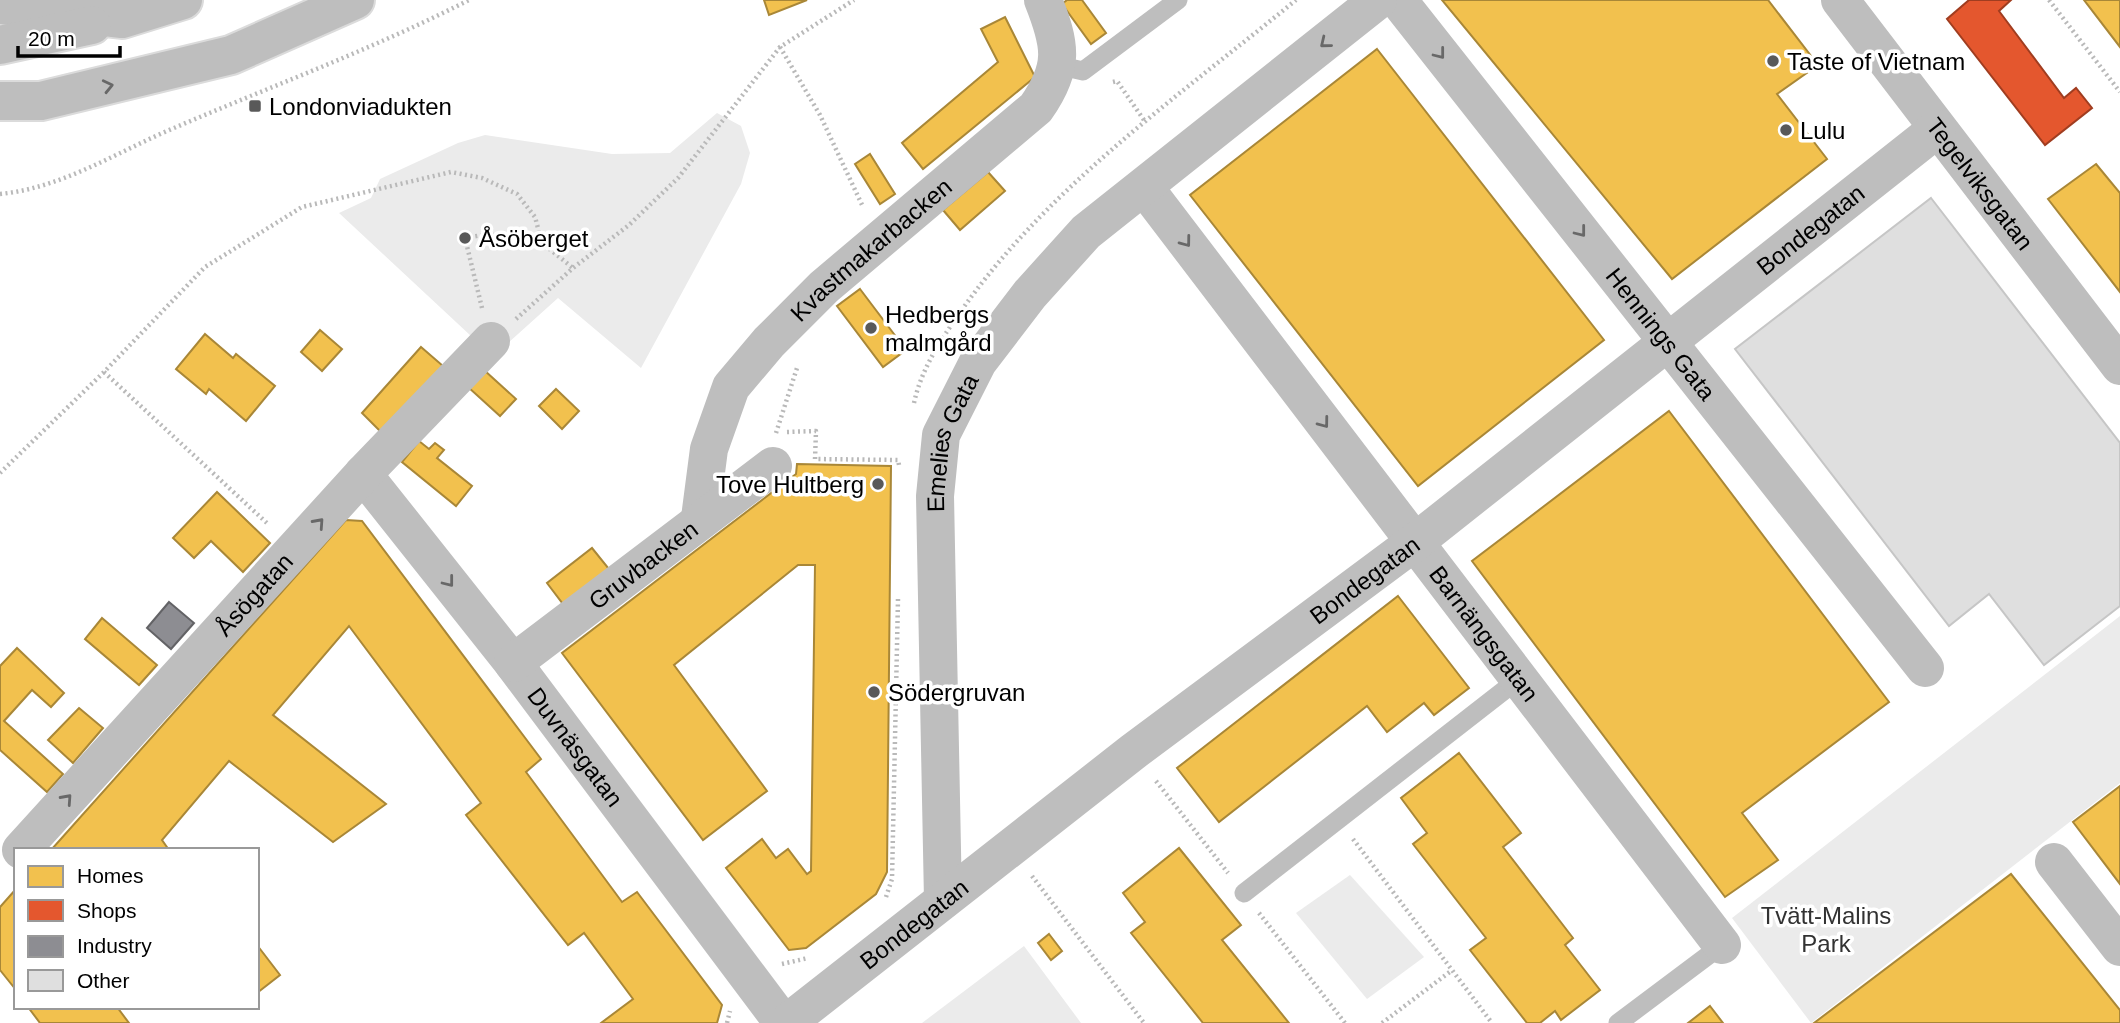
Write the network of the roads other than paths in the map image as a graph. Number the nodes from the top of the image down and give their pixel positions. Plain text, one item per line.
1 (183, 0) edge
2 (355, 0) edge
3 (1043, 0) edge
4 (1178, 0) edge
5 (1378, 0) edge
6 (1398, 0) edge
7 (1850, 3) edge
8 (0, 5) edge
9 (122, 19) junction
10 (0, 45) edge
11 (1057, 65) junction
12 (0, 101) edge
13 (1937, 129) junction
14 (1145, 188) junction
15 (491, 341) road end
16 (1668, 342) junction
17 (2120, 366) edge
18 (775, 449) road end
19 (363, 474) junction
20 (700, 519) junction
21 (1415, 542) junction
22 (513, 663) junction
23 (1925, 668) dead end
24 (1520, 678) junction
25 (23, 848) edge
26 (14, 857) edge
27 (2054, 862) dead end
28 (0, 872) edge
29 (1244, 893) dead end
30 (943, 900) junction
31 (1722, 945) joint
32 (2120, 947) edge
33 (785, 1023) edge
34 (1618, 1023) edge

1 - 9 street
12 -> 2 street
3 - 11 street, Kvastmakarbacken
4 - 11 lane
5 -> 14 street, Emelies Gata
6 -> 16 street, Hennings Gata
7 - 13 street, Tegelviksgatan
8 - 9 street
9 - 10 street
11 - 20 street, Kvastmakarbacken
13 - 16 street, Bondegatan
13 - 17 street, Tegelviksgatan
14 -> 21 street, Barnängsgatan
14 - 30 street, Emelies Gata
15 - 19 street, Åsögatan
16 - 21 street, Bondegatan
16 - 23 street, Hennings Gata
18 - 20 street, Gruvbacken
19 -> 22 street, Duvnäsgatan
25 -> 19 street, Åsögatan
20 - 22 street, Gruvbacken
21 - 24 street, Barnängsgatan
21 - 30 street, Bondegatan
22 - 33 street, Duvnäsgatan
24 - 29 lane
24 - 31 street, Barnängsgatan
26 - 28 street
27 - 32 street
30 - 33 street, Bondegatan
31 - 34 lane

